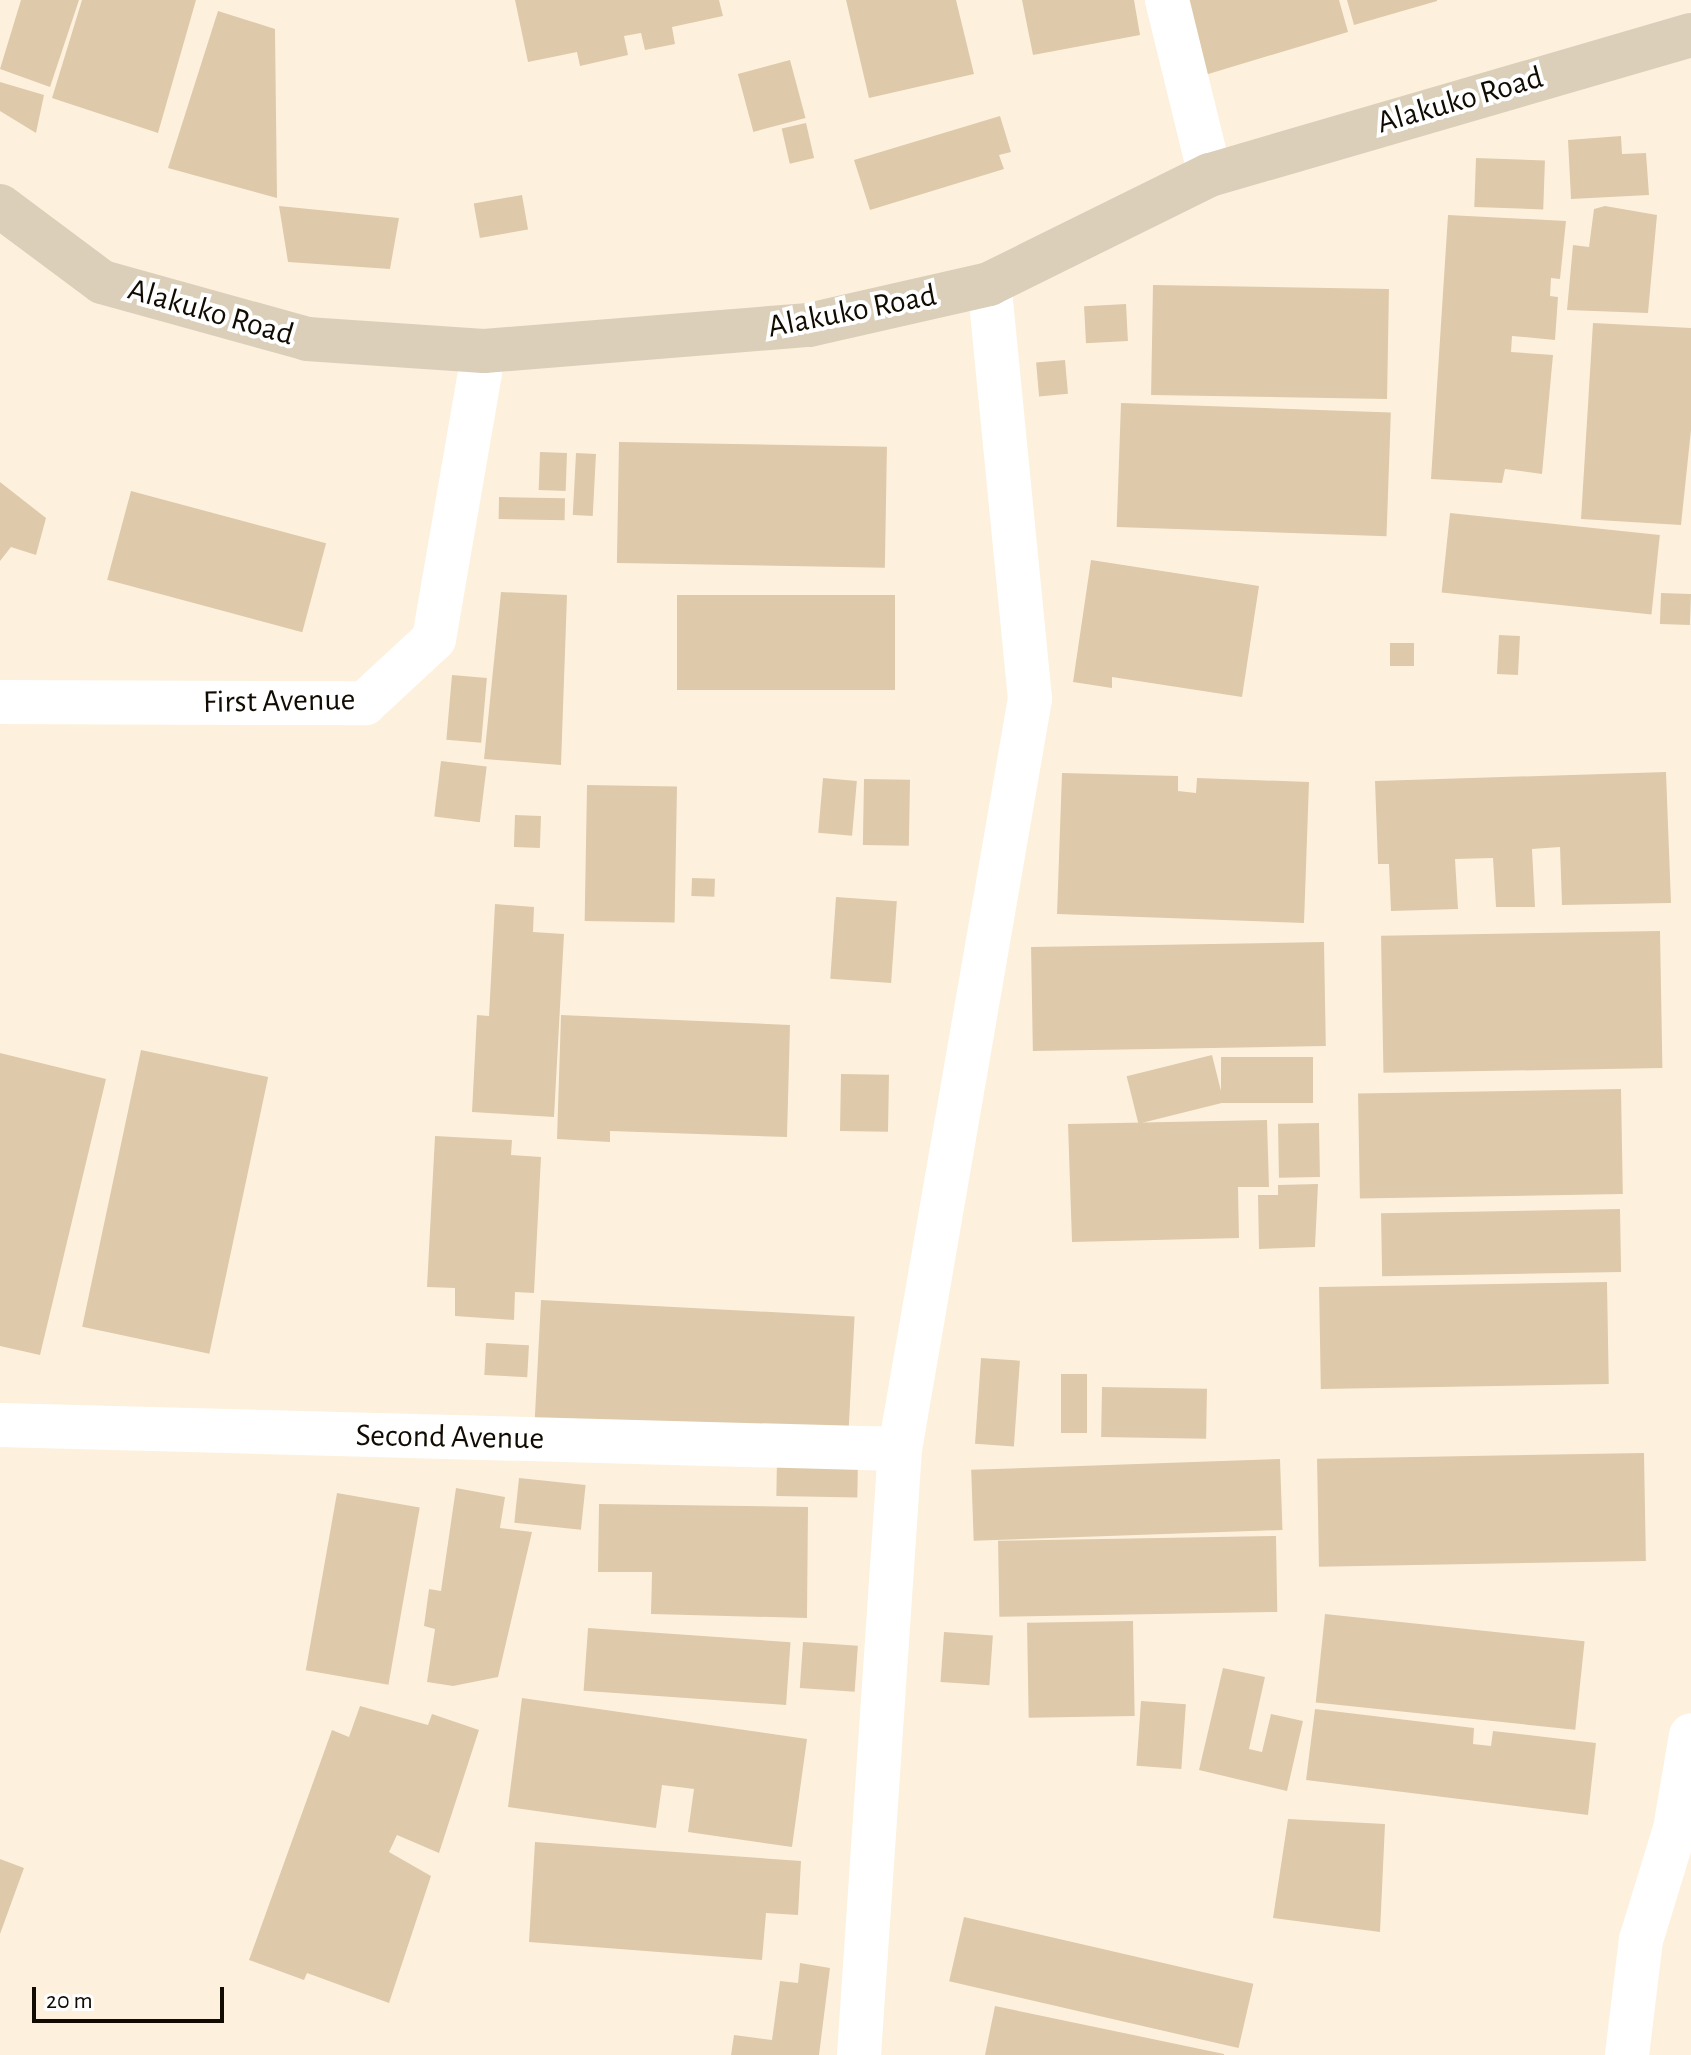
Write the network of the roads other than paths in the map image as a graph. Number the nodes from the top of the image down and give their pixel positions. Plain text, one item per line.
1 (1167, 0) edge
2 (1691, 35) edge
3 (1210, 175) junction
4 (0, 206) edge
5 (989, 284) junction
6 (484, 351) junction
7 (0, 702) edge
8 (0, 1425) edge
9 (900, 1449) junction
10 (1691, 1735) edge
11 (1683, 1829) edge
12 (859, 2055) edge
13 (1627, 2055) edge

1 - 3 street
2 - 3 main road, Alakuko Road
3 - 5 main road, Alakuko Road
4 - 6 main road, Alakuko Road
5 - 6 main road, Alakuko Road
5 - 9 street
6 - 7 street, First Avenue
8 - 9 street, Second Avenue
9 - 12 street
10 - 11 street
11 - 13 street

